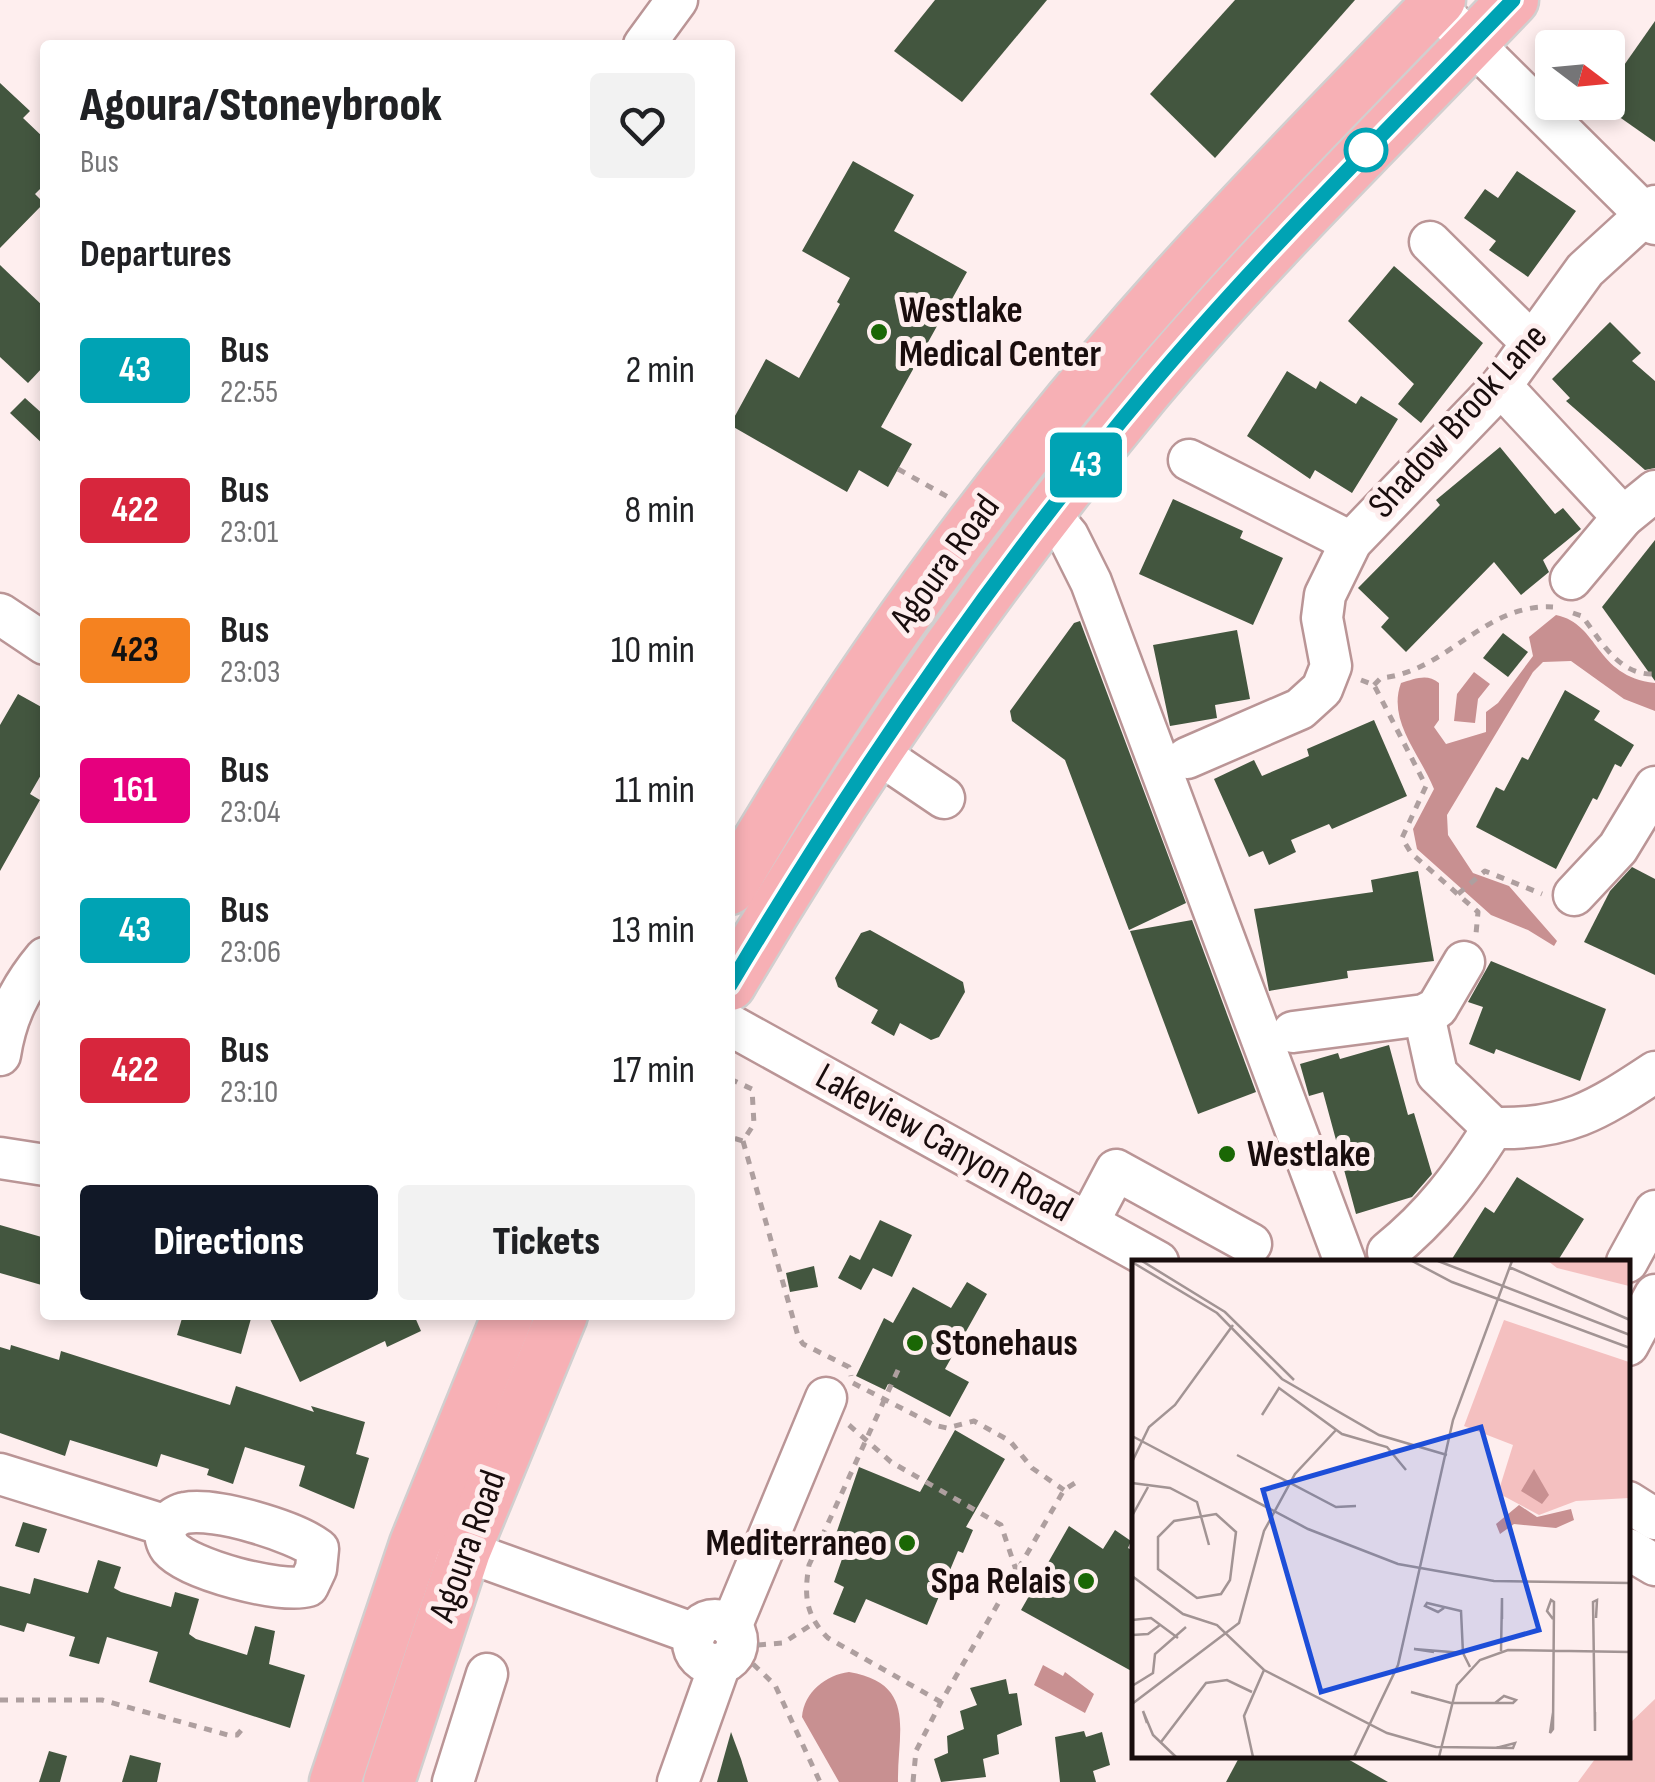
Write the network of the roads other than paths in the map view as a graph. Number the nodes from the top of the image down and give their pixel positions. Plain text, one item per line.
1 (677, 0) edge
2 (1513, 0) edge
3 (1445, 15) edge
4 (648, 40) edge
5 (1652, 215) edge
6 (1430, 242) dead end
7 (1532, 343) junction
8 (1502, 386) junction
9 (1189, 460) dead end
10 (1655, 491) edge
11 (1048, 512) junction
12 (1623, 516) junction
13 (1350, 542) junction
14 (1571, 579) dead end
15 (0, 614) edge
16 (40, 641) edge
17 (876, 752) junction
18 (1187, 758) dead end
19 (944, 798) dead end
20 (1650, 810) edge
21 (735, 881) edge
22 (1574, 895) road end
23 (1464, 962) road end
24 (40, 964) edge
25 (735, 977) edge
26 (1424, 1015) junction
27 (735, 1028) edge
28 (1293, 1032) dead end
29 (0, 1055) edge
30 (1655, 1072) edge
31 (1493, 1128) junction
32 (0, 1158) edge
33 (40, 1164) edge
34 (1655, 1211) edge
35 (1088, 1223) junction
36 (1251, 1244) dead end
37 (1388, 1252) dead end
38 (1154, 1260) edge
39 (1344, 1260) edge
40 (1627, 1260) edge
41 (1655, 1295) edge
42 (506, 1320) edge
43 (560, 1320) edge
44 (1630, 1340) edge
45 (840, 1391) road end
46 (0, 1474) edge
47 (1630, 1503) edge
48 (1655, 1519) edge
49 (164, 1524) dead end
50 (418, 1534) junction
51 (1630, 1550) edge
52 (465, 1551) junction
53 (1655, 1565) edge
54 (720, 1644) junction
55 (486, 1674) dead end
56 (336, 1782) edge
57 (389, 1782) edge
58 (453, 1782) edge
59 (678, 1782) edge

1 - 4 street
2 - 3 main road, Agoura Road
3 - 5 street
3 - 11 main road, Agoura Road
3 - 21 main road, Agoura Road
5 - 7 street, Shadow Brook Lane
6 - 7 street
7 - 8 street, Shadow Brook Lane
8 - 12 street
8 - 13 street, Shadow Brook Lane
9 - 13 street
10 - 12 street
11 - 17 main road, Agoura Road
11 - 39 street
12 - 14 street
13 - 18 street, Shadow Brook Lane
15 - 16 street
17 - 19 street
17 - 25 main road, Agoura Road
20 - 22 street
23 - 26 street
24 - 29 street
26 - 28 street
26 - 31 street
27 - 35 street, Lakeview Canyon Road
30 - 31 street
31 - 37 street
32 - 33 street
34 - 40 street
35 - 36 street
35 - 38 street, Lakeview Canyon Road
41 - 44 street
42 - 50 main road, Agoura Road
43 - 52 main road, Agoura Road
45 - 54 street
46 - 49 street
47 - 48 street
50 - 52 street
50 - 56 main road, Agoura Road
51 - 53 street
52 - 54 street
52 - 57 main road, Agoura Road
54 - 59 street
55 - 58 street

